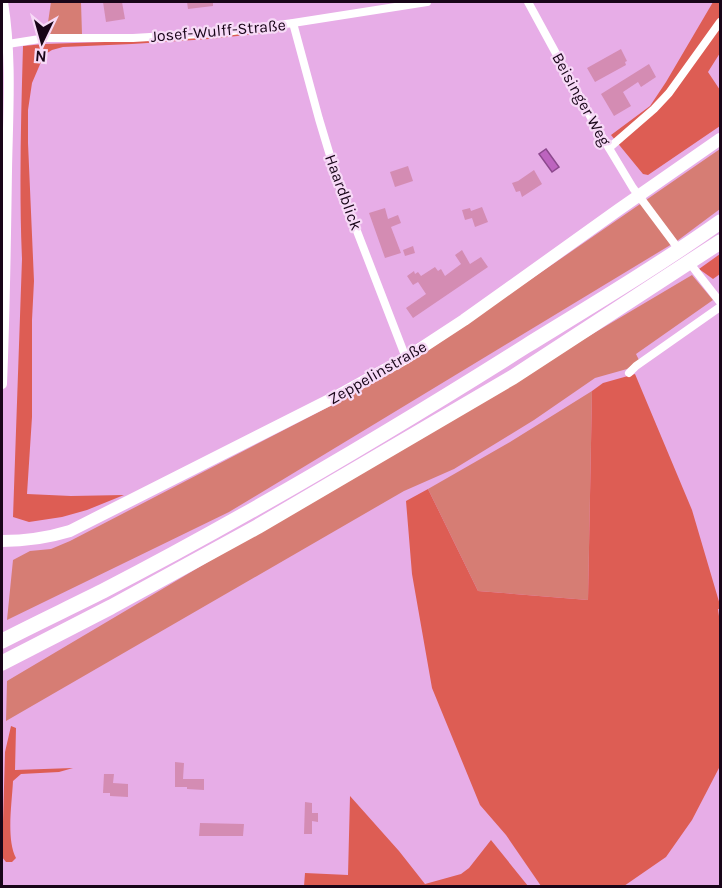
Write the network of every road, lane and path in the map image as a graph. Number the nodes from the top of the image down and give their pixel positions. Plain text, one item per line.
1 (3, 2) edge
2 (427, 2) edge
3 (528, 2) edge
4 (720, 22) edge
5 (293, 23) junction
6 (8, 44) junction
7 (720, 139) edge
8 (609, 148) junction
9 (639, 196) junction
10 (720, 222) edge
11 (720, 242) edge
12 (720, 302) edge
13 (720, 307) edge
14 (3, 322) edge
15 (406, 358) junction
16 (629, 373) dead end
17 (2, 384) edge
18 (2, 541) edge
19 (33, 624) junction
20 (2, 636) edge
21 (2, 641) edge
22 (2, 663) edge

1 - 6 main road
2 - 5 street, Josef-Wulff-Straße
3 - 8 street, Beisinger Weg
4 - 8 street
5 - 6 street, Josef-Wulff-Straße
5 - 15 street, Haardblick
6 - 14 main road
7 - 9 main road, Zeppelinstraße
8 - 9 street, Beisinger Weg
9 - 12 street, Beisinger Weg
9 - 15 main road, Zeppelinstraße
10 - 19 highway
11 - 22 highway
13 - 16 street
14 - 17 main road
15 - 18 main road, Zeppelinstraße
19 - 20 highway
19 - 21 highway

